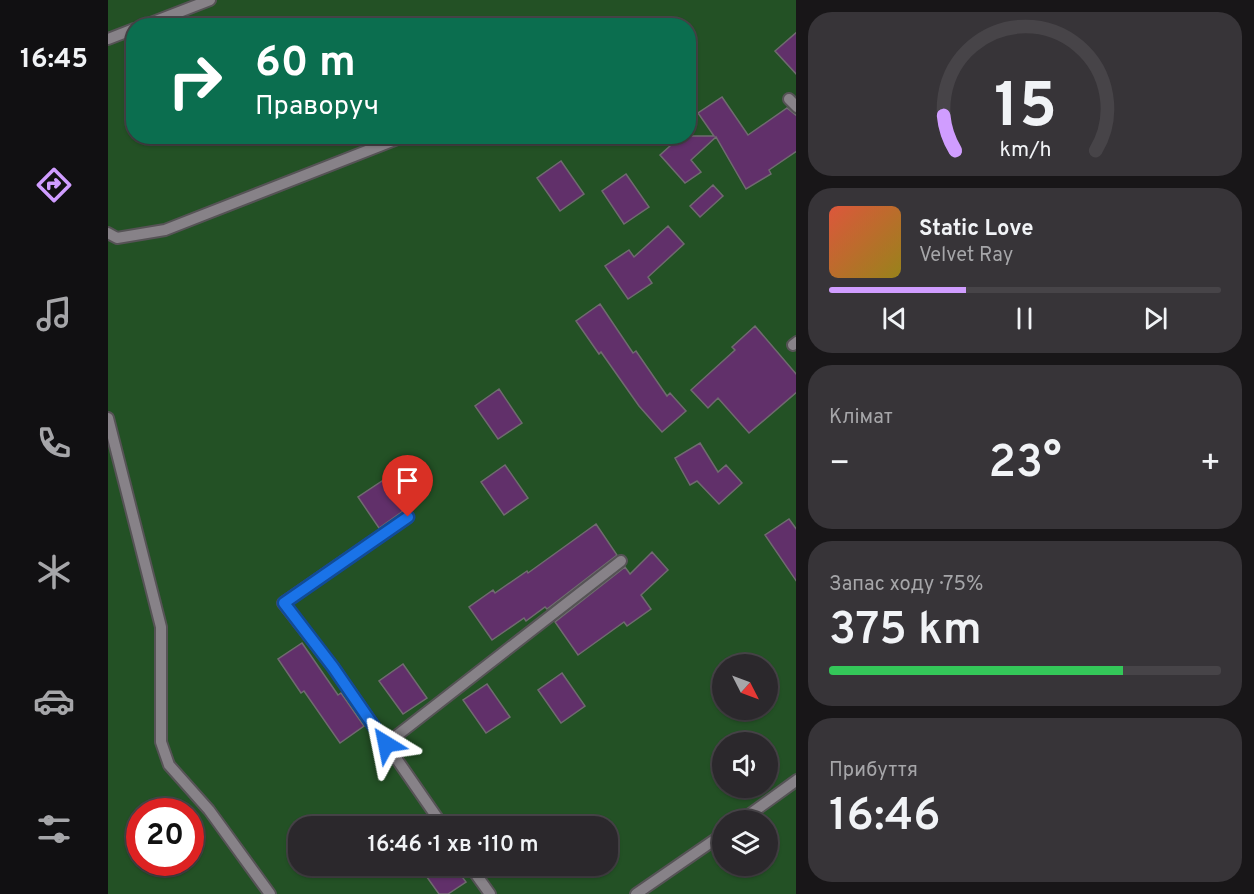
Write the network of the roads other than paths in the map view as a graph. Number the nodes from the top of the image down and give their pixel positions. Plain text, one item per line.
1 (210, 0) edge
2 (164, 18) edge
3 (126, 32) edge
4 (108, 39) edge
5 (385, 144) edge
6 (108, 233) edge
7 (108, 418) edge
8 (408, 517) dead end
9 (621, 561) dead end
10 (386, 744) junction
11 (796, 780) edge
12 (756, 810) edge
13 (436, 816) edge
14 (712, 842) edge
15 (477, 876) edge
16 (270, 894) edge
17 (490, 894) edge
18 (636, 894) edge

1 - 2 street
3 - 4 street
5 - 6 street
7 - 16 street
8 - 10 street
9 - 10 street
10 - 13 street
11 - 12 street
14 - 18 street
15 - 17 street

